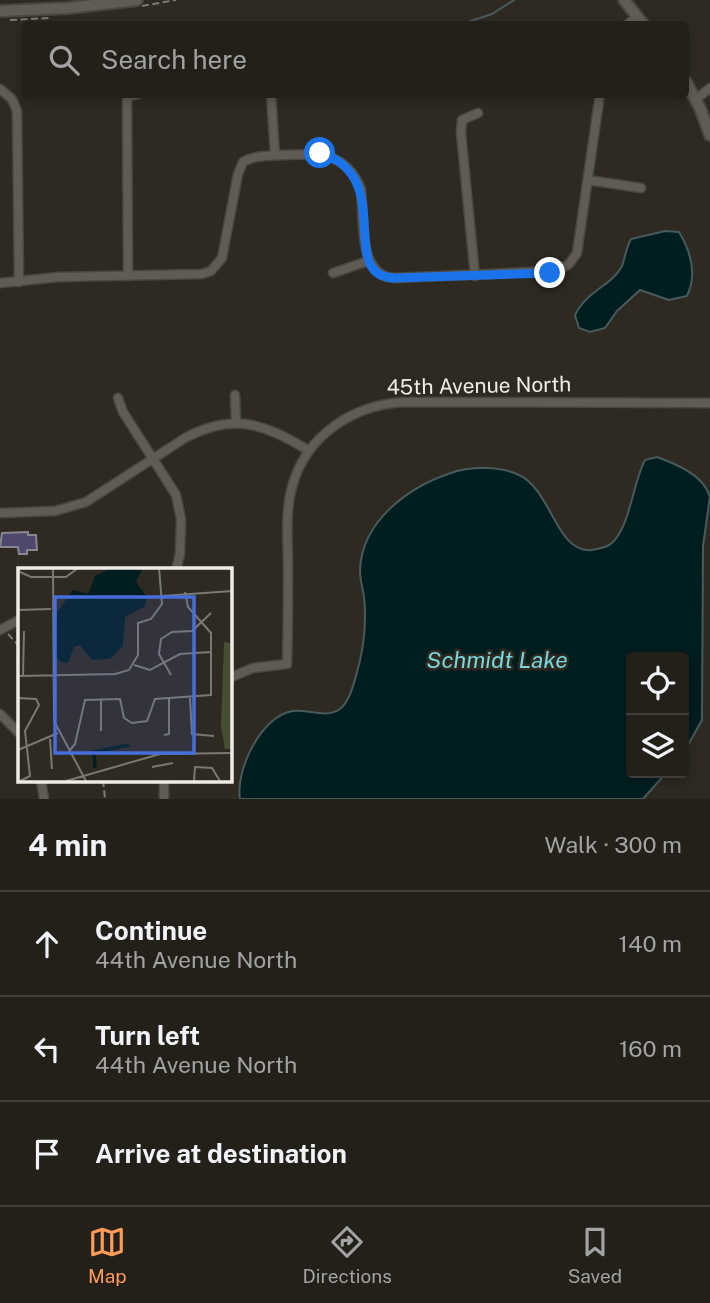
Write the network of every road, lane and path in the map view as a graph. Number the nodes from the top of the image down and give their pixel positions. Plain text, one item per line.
1 (137, 0) edge
2 (624, 0) edge
3 (0, 11) edge
4 (635, 21) edge
5 (689, 88) edge
6 (710, 88) edge
7 (3, 91) edge
8 (127, 98) edge
9 (271, 98) edge
10 (599, 98) edge
11 (696, 99) junction
12 (478, 113) dead end
13 (710, 135) edge
14 (275, 155) junction
15 (588, 180) junction
16 (641, 188) dead end
17 (368, 261) junction
18 (333, 273) dead end
19 (128, 276) junction
20 (475, 276) junction
21 (19, 282) junction
22 (0, 283) edge
23 (235, 395) dead end
24 (118, 398) dead end
25 (710, 403) edge
26 (236, 423) junction
27 (308, 450) junction
28 (154, 459) junction
29 (0, 513) edge
30 (176, 568) edge
31 (18, 620) edge
32 (1, 628) edge
33 (18, 645) edge
34 (231, 677) edge
35 (0, 715) edge
36 (18, 732) edge

1 - 3 main road
2 - 4 main road
5 - 11 main road
6 - 11 street
7 - 21 street
8 - 19 street
9 - 14 street
10 - 15 street
11 - 13 main road
12 - 20 street
14 - 17 street
14 - 19 street
15 - 16 street
15 - 20 street
17 - 18 street
17 - 20 street
19 - 21 street
21 - 22 street
23 - 26 street
24 - 28 street
25 - 27 street, 45th Avenue North
26 - 27 street
26 - 28 street
27 - 34 street
28 - 29 street
28 - 30 street
31 - 32 street
32 - 33 path
35 - 36 street

